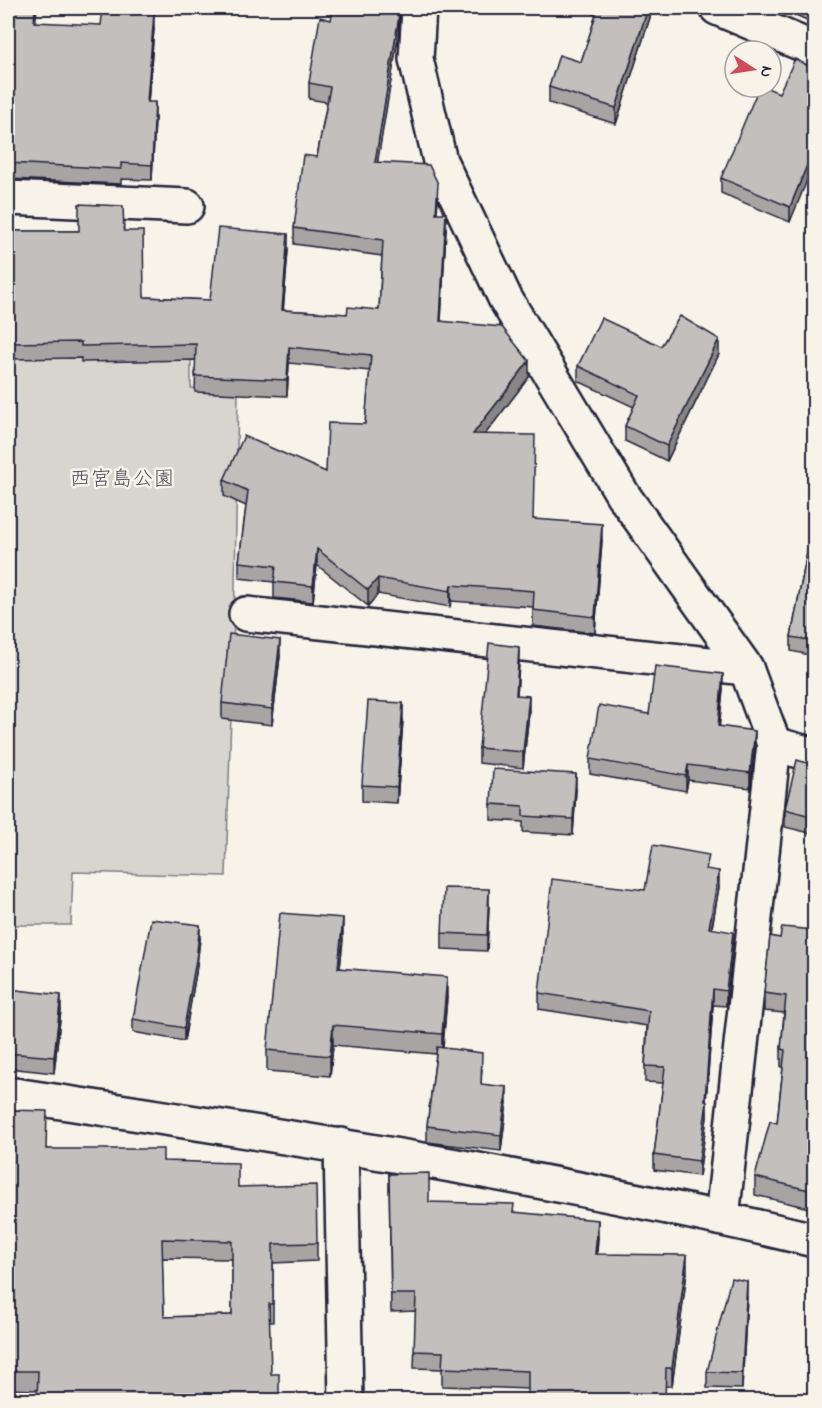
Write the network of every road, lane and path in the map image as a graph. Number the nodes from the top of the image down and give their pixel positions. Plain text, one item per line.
1 (419, 8) edge
2 (717, 8) edge
3 (814, 50) edge
4 (8, 198) edge
5 (187, 206) dead end
6 (246, 614) dead end
7 (746, 669) junction
8 (774, 744) junction
9 (814, 755) edge
10 (8, 1094) edge
11 (341, 1145) junction
12 (722, 1218) junction
13 (814, 1240) edge
14 (346, 1401) edge

1 - 7 street
2 - 3 street
4 - 5 street
6 - 7 street
7 - 8 street
8 - 9 street
8 - 12 street
10 - 11 street
11 - 12 street
11 - 14 street
12 - 13 street

